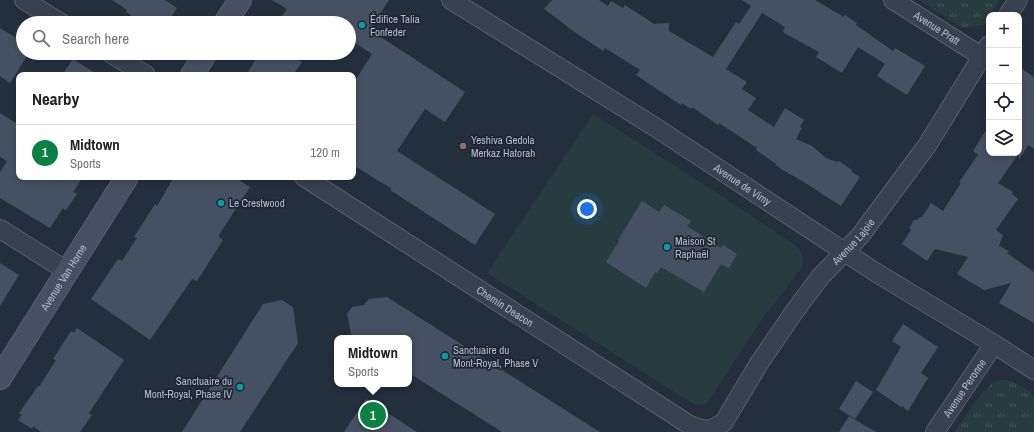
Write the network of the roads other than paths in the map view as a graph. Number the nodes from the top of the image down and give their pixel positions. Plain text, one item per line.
1 (24, 0) edge
2 (240, 0) edge
3 (451, 0) edge
4 (893, 0) edge
5 (1018, 0) edge
6 (1010, 12) edge
7 (50, 16) edge
8 (230, 16) edge
9 (985, 50) edge
10 (121, 60) edge
11 (202, 60) edge
12 (141, 72) edge
13 (194, 72) edge
14 (125, 180) edge
15 (309, 180) edge
16 (0, 229) edge
17 (844, 252) junction
18 (67, 271) junction
19 (994, 344) junction
20 (1034, 370) edge
21 (0, 378) edge
22 (709, 430) joint
23 (936, 432) edge

1 - 7 street
2 - 8 main road
3 - 17 street, Avenue de Vimy
4 - 9 street, Avenue Pratt
5 - 6 street
9 - 17 street, Avenue Lajoie
10 - 12 street
11 - 13 main road
14 - 18 main road, Avenue Van Horne
15 - 22 street, Chemin Deacon
16 - 18 street
17 - 19 street, Avenue de Vimy
17 - 22 street, Avenue Lajoie
18 - 21 main road, Avenue Van Horne
19 - 20 street, Avenue de Vimy
19 - 23 street, Avenue Peronne

